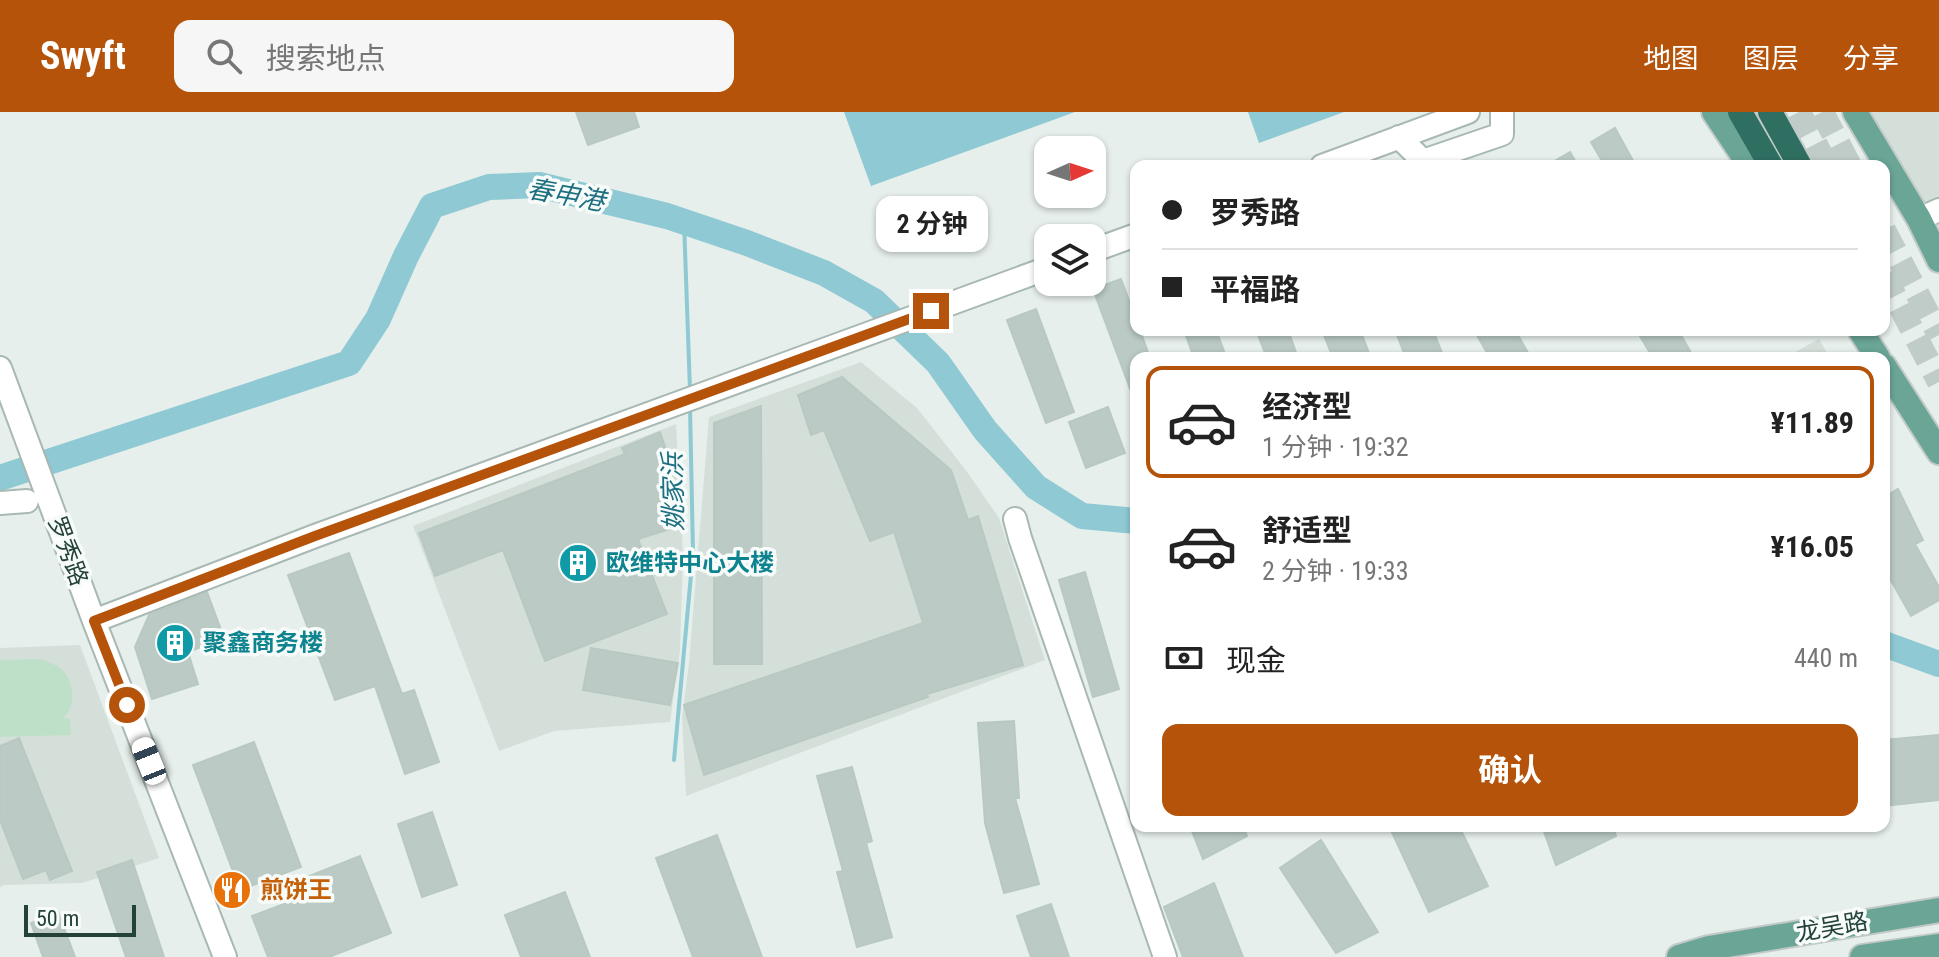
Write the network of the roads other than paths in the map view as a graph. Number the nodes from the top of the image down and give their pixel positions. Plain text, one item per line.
1 (1468, 112) edge
2 (1502, 112) edge
3 (1714, 112) edge
4 (1740, 112) edge
5 (1770, 112) edge
6 (1855, 112) edge
7 (1399, 137) junction
8 (1338, 160) edge
9 (1422, 160) edge
10 (1426, 160) edge
11 (1746, 160) edge
12 (1768, 160) edge
13 (1797, 160) edge
14 (1889, 160) edge
15 (1890, 161) edge
16 (1929, 215) edge
17 (1130, 237) edge
18 (1106, 246) edge
19 (1939, 260) edge
20 (1034, 273) edge
21 (0, 368) edge
22 (1890, 375) edge
23 (1939, 452) edge
24 (37, 496) junction
25 (0, 503) edge
26 (1015, 519) dead end
27 (94, 621) junction
28 (1939, 910) edge
29 (1939, 946) edge
30 (225, 957) edge
31 (1165, 957) edge
32 (1679, 957) edge
33 (1862, 957) edge

1 - 7 street
2 - 10 street
3 - 11 main road
4 - 12 highway
5 - 13 highway
6 - 14 main road
7 - 8 street
7 - 9 street
15 - 16 main road
16 - 19 main road
17 - 18 street
20 - 27 street
21 - 24 street, 罗秀路
22 - 23 main road
24 - 25 street
24 - 27 street, 罗秀路
26 - 31 street
27 - 30 street, 罗秀路
28 - 32 main road, 龙吴路
29 - 33 main road, 龙吴路

